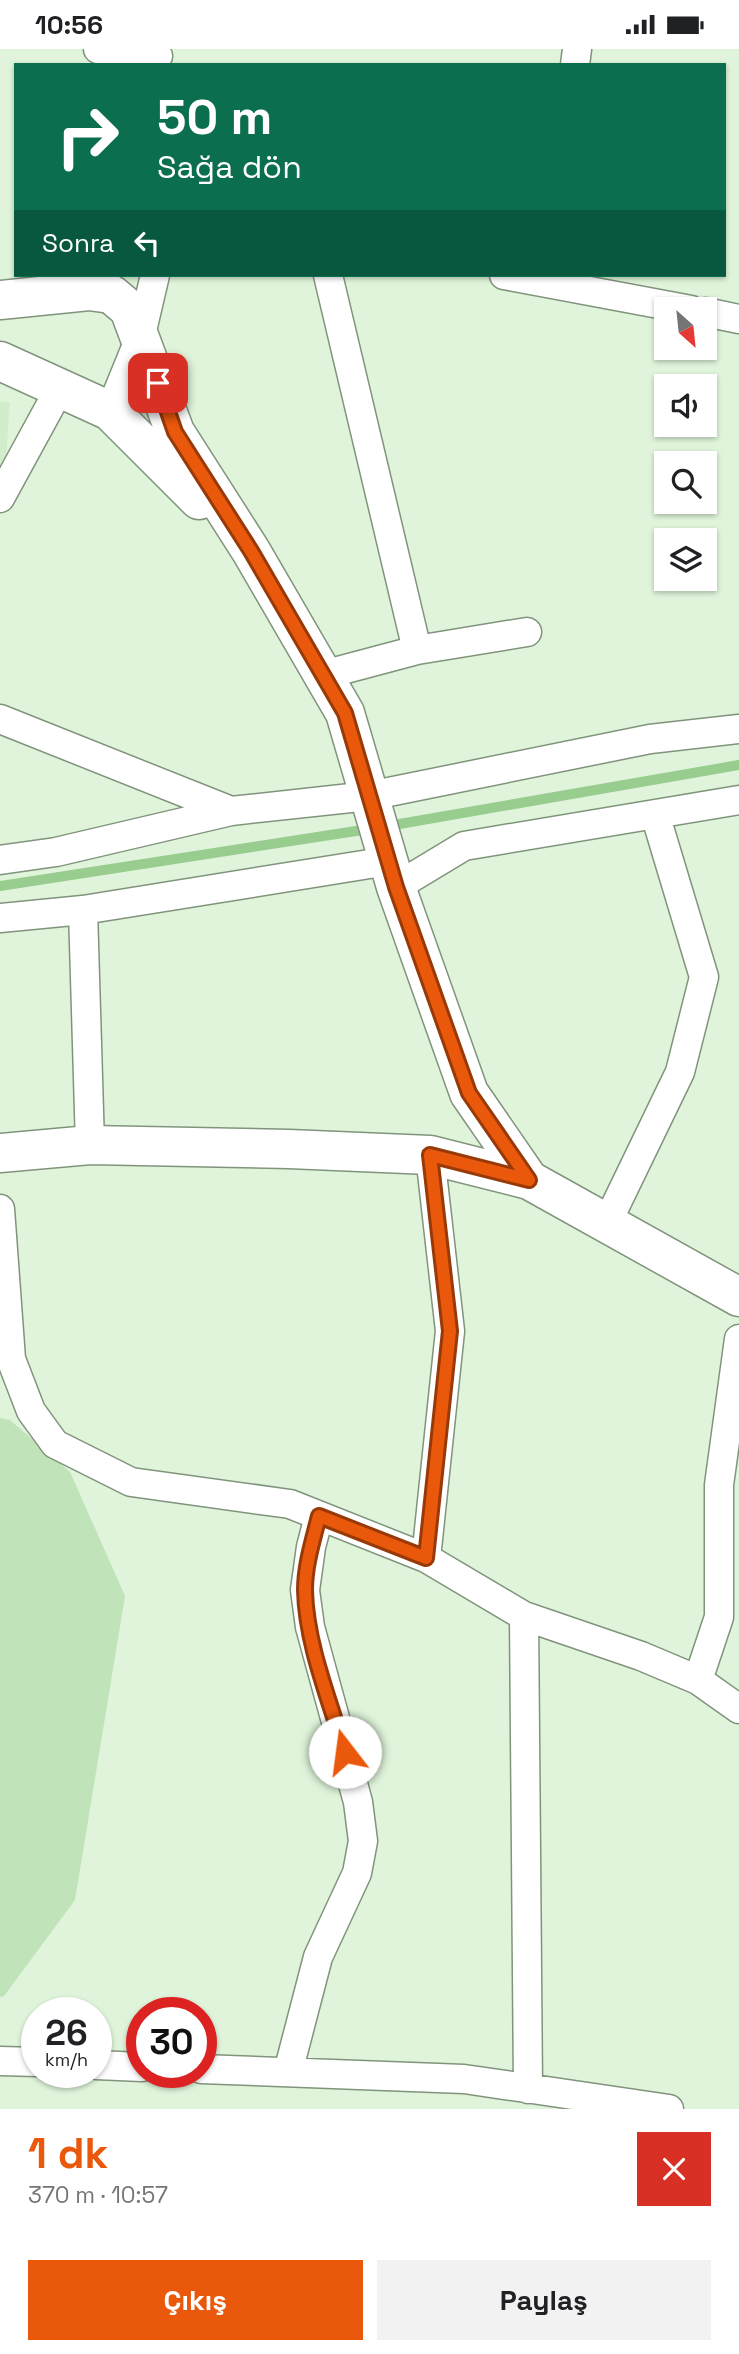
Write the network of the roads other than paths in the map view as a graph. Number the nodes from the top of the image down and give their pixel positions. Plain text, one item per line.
1 (99, 49) edge
2 (158, 57) edge
3 (155, 277) edge
4 (328, 277) edge
5 (526, 277) edge
6 (548, 279) edge
7 (0, 300) edge
8 (654, 302) edge
9 (718, 315) edge
10 (739, 319) edge
11 (141, 335) junction
12 (0, 361) edge
13 (60, 388) junction
14 (110, 411) junction
15 (0, 498) edge
16 (251, 551) junction
17 (527, 632) dead end
18 (417, 650) junction
19 (323, 675) junction
20 (0, 719) edge
21 (739, 729) edge
22 (739, 800) edge
23 (372, 805) junction
24 (231, 811) junction
25 (655, 814) junction
26 (0, 860) edge
27 (390, 866) junction
28 (83, 910) junction
29 (0, 918) edge
30 (90, 1145) junction
31 (0, 1153) edge
32 (430, 1155) junction
33 (529, 1180) junction
34 (0, 1209) edge
35 (607, 1223) junction
36 (739, 1297) edge
37 (739, 1339) edge
38 (319, 1516) junction
39 (426, 1558) junction
40 (524, 1616) junction
41 (698, 1680) junction
42 (739, 1709) edge
43 (0, 2061) edge
44 (21, 2062) edge
45 (217, 2070) edge
46 (288, 2072) junction
47 (528, 2089) junction
48 (669, 2109) edge

1 - 2 street
3 - 11 street
4 - 18 street
5 - 6 street
6 - 8 street
7 - 11 main road
9 - 10 street
11 - 14 street
11 - 16 main road
12 - 13 main road
13 - 14 main road
13 - 15 street
14 - 16 main road
16 - 19 main road
17 - 18 street
18 - 19 street
19 - 23 main road
20 - 24 street
21 - 23 street
22 - 25 street
23 - 24 street
23 - 27 main road
24 - 26 street
25 - 27 street
25 - 35 street
27 - 28 street
27 - 33 main road
28 - 29 street
28 - 30 street
30 - 31 main road
30 - 32 main road
32 - 33 main road
32 - 39 street
33 - 35 main road
34 - 38 street
35 - 36 main road
37 - 41 street
38 - 39 street
38 - 46 street
39 - 40 street
40 - 41 street
40 - 47 street
41 - 42 street
43 - 44 street
45 - 46 street
46 - 47 street
47 - 48 street

